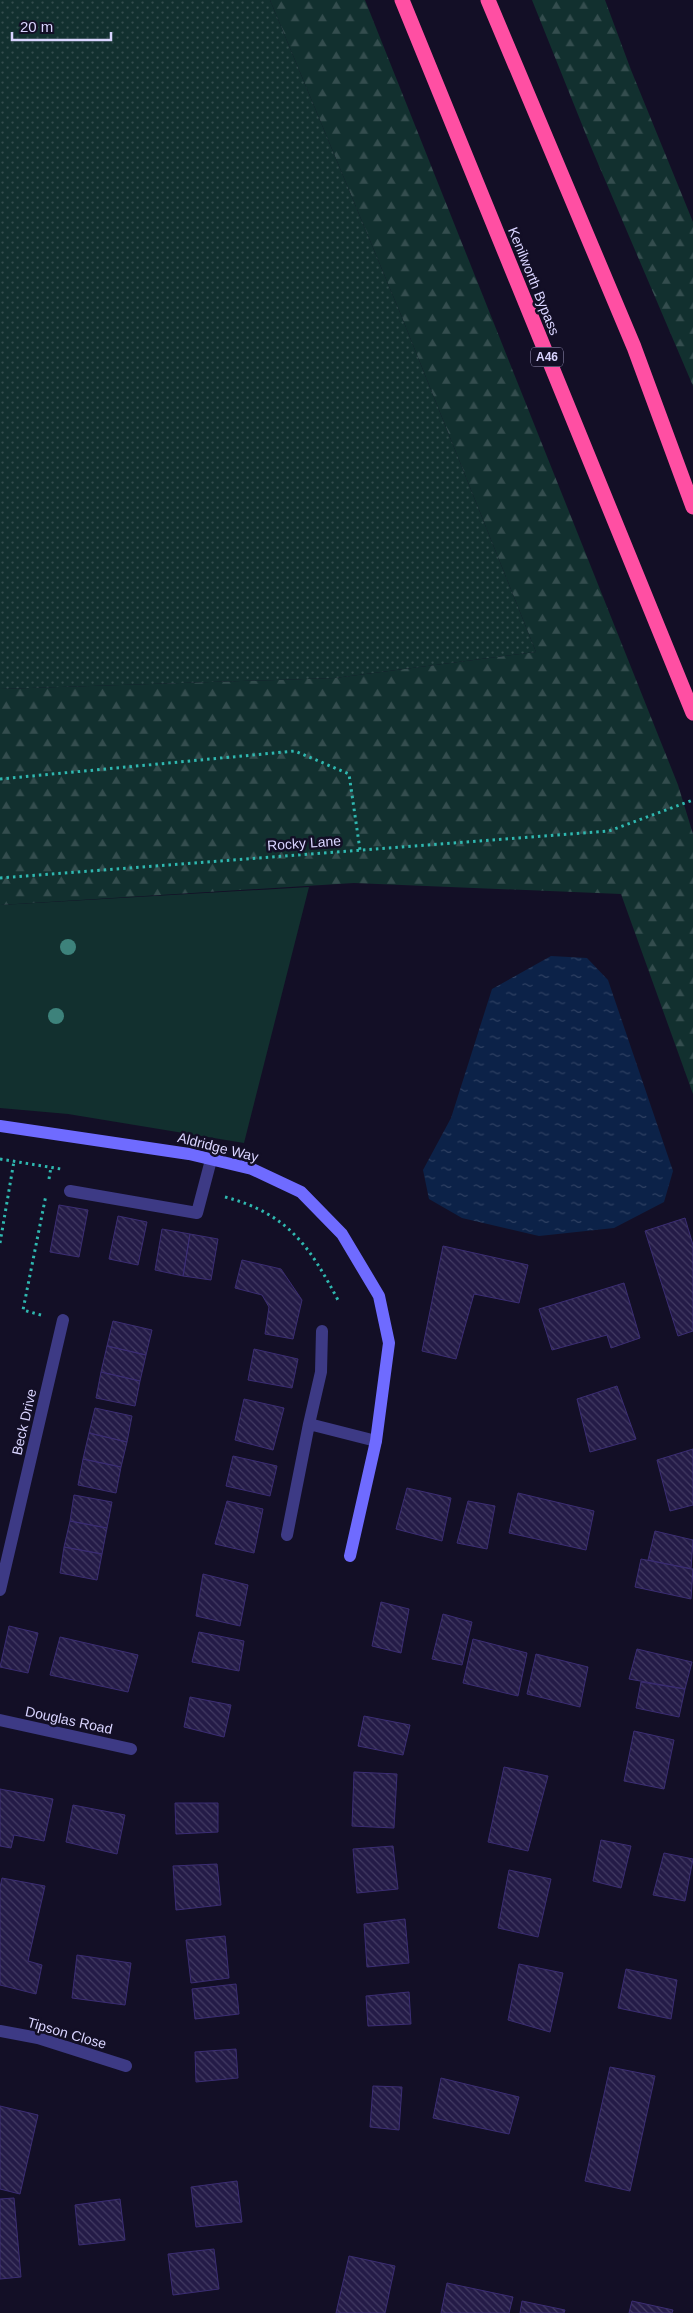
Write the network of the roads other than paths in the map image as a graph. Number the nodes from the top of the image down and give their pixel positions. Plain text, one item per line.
1 (402, 0) edge
2 (488, 0) edge
3 (693, 507) edge
4 (693, 713) edge
5 (0, 1126) edge
6 (211, 1160) junction
7 (70, 1191) dead end
8 (63, 1320) road end
9 (322, 1331) dead end
10 (309, 1424) junction
11 (376, 1441) junction
12 (287, 1535) dead end
13 (350, 1556) dead end
14 (0, 1590) edge
15 (0, 1720) edge
16 (131, 1749) dead end
17 (0, 2031) edge
18 (126, 2066) dead end

1 - 4 highway, Kenilworth Bypass / A46
2 - 3 highway
5 - 6 street, Aldridge Way
6 - 7 street
6 - 11 street, Aldridge Way
8 - 14 street, Beck Drive
9 - 10 street
10 - 11 street
10 - 12 street
11 - 13 street, Aldridge Way
15 - 16 street, Douglas Road
17 - 18 street, Tipson Close

